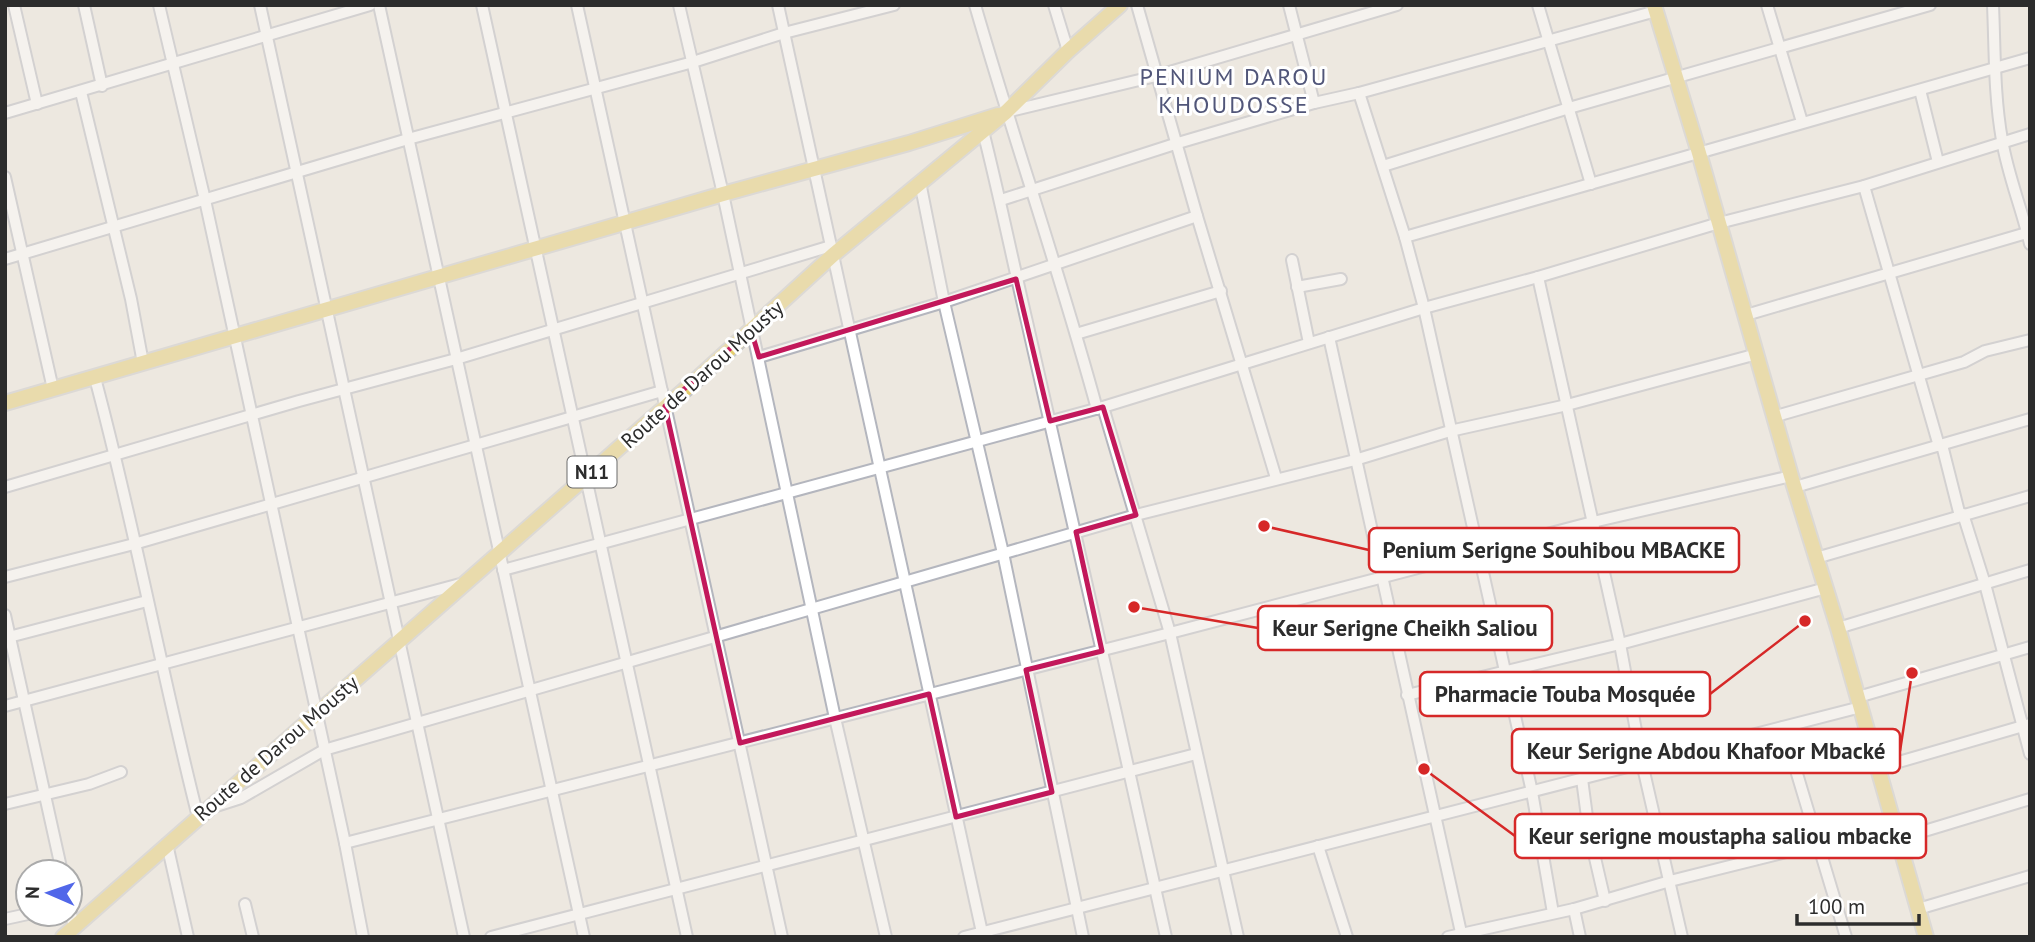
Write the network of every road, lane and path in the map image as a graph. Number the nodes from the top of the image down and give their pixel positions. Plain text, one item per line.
1 (14, 5) edge
2 (84, 5) edge
3 (159, 5) edge
4 (260, 5) edge
5 (370, 5) edge
6 (379, 5) edge
7 (482, 5) edge
8 (578, 5) edge
9 (679, 5) edge
10 (778, 5) edge
11 (894, 5) edge
12 (975, 5) edge
13 (1054, 5) edge
14 (1120, 5) edge
15 (1137, 5) edge
16 (1289, 5) edge
17 (1397, 5) edge
18 (1538, 5) edge
19 (1767, 5) edge
20 (1930, 5) edge
21 (1993, 5) edge
22 (876, 8) edge
23 (1655, 8) edge
24 (784, 33) junction
25 (1297, 35) junction
26 (267, 37) junction
27 (1549, 41) junction
28 (1780, 50) junction
29 (1068, 51) junction
30 (2030, 58) edge
31 (693, 62) junction
32 (173, 65) junction
33 (1995, 69) junction
34 (1156, 76) junction
35 (1676, 78) junction
36 (102, 86) junction
37 (596, 89) junction
38 (1920, 90) junction
39 (81, 92) junction
40 (1359, 93) junction
41 (1314, 103) junction
42 (37, 104) junction
43 (1569, 108) junction
44 (1006, 112) junction
45 (5, 113) edge
46 (505, 113) junction
47 (1802, 122) junction
48 (983, 131) junction
49 (2030, 134) edge
50 (408, 139) junction
51 (2002, 141) junction
52 (1178, 143) junction
53 (1699, 153) junction
54 (1938, 162) junction
55 (1383, 166) junction
56 (814, 169) junction
57 (297, 172) junction
58 (5, 177) edge
59 (920, 182) junction
60 (1591, 184) junction
61 (1864, 186) junction
62 (1033, 189) junction
63 (723, 194) junction
64 (205, 200) junction
65 (1001, 200) junction
66 (1197, 216) junction
67 (625, 223) junction
68 (1719, 223) junction
69 (113, 228) junction
70 (2029, 236) edge
71 (1405, 237) junction
72 (536, 249) junction
73 (832, 251) junction
74 (23, 253) junction
75 (5, 259) edge
76 (1292, 260) dead end
77 (1055, 263) junction
78 (740, 273) junction
79 (1890, 275) junction
80 (438, 277) junction
81 (1538, 277) junction
82 (1341, 278) dead end
83 (1016, 279) junction
84 (1297, 288) junction
85 (1221, 291) junction
86 (643, 302) junction
87 (944, 302) junction
88 (1424, 308) junction
89 (327, 309) junction
90 (1746, 316) junction
91 (553, 329) junction
92 (751, 330) junction
93 (850, 331) junction
94 (1076, 334) junction
95 (233, 337) junction
96 (1329, 337) junction
97 (2030, 340) edge
98 (1309, 342) junction
99 (1758, 354) junction
100 (759, 357) junction
101 (456, 359) junction
102 (143, 363) junction
103 (1242, 363) junction
104 (1919, 374) junction
105 (95, 377) junction
106 (344, 388) junction
107 (53, 389) junction
108 (664, 399) junction
109 (5, 403) edge
110 (1567, 405) junction
111 (1100, 408) junction
112 (251, 415) junction
113 (1776, 416) junction
114 (573, 417) junction
115 (2030, 419) edge
116 (1050, 421) junction
117 (1450, 431) junction
118 (976, 442) junction
119 (476, 445) junction
120 (1940, 446) junction
121 (116, 455) junction
122 (1355, 460) junction
123 (880, 468) junction
124 (586, 477) junction
125 (363, 478) junction
126 (1276, 478) junction
127 (1793, 482) junction
128 (5, 487) edge
129 (789, 492) junction
130 (2030, 496) edge
131 (270, 505) junction
132 (1136, 515) junction
133 (1961, 515) junction
134 (690, 519) junction
135 (1593, 522) junction
136 (1076, 532) junction
137 (134, 544) junction
138 (600, 544) junction
139 (499, 552) junction
140 (1003, 553) junction
141 (1477, 554) junction
142 (1816, 558) junction
143 (503, 570) junction
144 (2030, 570) edge
145 (5, 577) edge
146 (1382, 579) junction
147 (905, 582) junction
148 (464, 583) junction
149 (1985, 584) junction
150 (1826, 588) junction
151 (147, 601) junction
152 (391, 603) junction
153 (813, 608) junction
154 (5, 615) edge
155 (298, 628) junction
156 (1838, 628) junction
157 (1170, 633) junction
158 (716, 636) junction
159 (8, 638) edge
160 (399, 641) junction
161 (1619, 644) junction
162 (2030, 647) edge
163 (1102, 650) junction
164 (2003, 655) junction
165 (627, 662) junction
166 (161, 664) junction
167 (1026, 670) junction
168 (1504, 671) junction
169 (530, 690) junction
170 (929, 694) junction
171 (1408, 695) junction
172 (24, 701) junction
173 (1860, 702) junction
174 (5, 706) edge
175 (315, 713) junction
176 (835, 718) junction
177 (417, 723) junction
178 (2027, 725) edge
179 (1783, 727) junction
180 (740, 743) junction
181 (324, 750) junction
182 (1196, 754) junction
183 (2030, 754) edge
184 (1642, 763) junction
185 (649, 766) junction
186 (1878, 768) junction
187 (121, 772) dead end
188 (1129, 772) junction
189 (1582, 779) junction
190 (551, 791) junction
191 (1052, 792) junction
192 (1532, 792) junction
193 (44, 794) junction
194 (2030, 799) edge
195 (5, 804) edge
196 (202, 813) junction
197 (1435, 816) junction
198 (956, 817) junction
199 (438, 820) junction
200 (1896, 832) junction
201 (864, 841) junction
202 (345, 843) junction
203 (167, 844) junction
204 (1820, 844) junction
205 (1318, 846) junction
206 (59, 858) edge
207 (767, 867) junction
208 (1222, 871) junction
209 (2030, 876) edge
210 (1670, 881) junction
211 (1155, 888) junction
212 (677, 890) junction
213 (1605, 901) junction
214 (245, 904) dead end
215 (1076, 908) junction
216 (1574, 908) junction
217 (1918, 909) junction
218 (1553, 913) junction
219 (579, 915) junction
220 (69, 932) edge
221 (982, 934) edge
222 (1461, 935) edge
223 (188, 937) edge
224 (253, 937) edge
225 (363, 937) edge
226 (464, 937) edge
227 (491, 937) edge
228 (583, 937) edge
229 (687, 937) edge
230 (782, 937) edge
231 (886, 937) edge
232 (964, 937) edge
233 (1083, 937) edge
234 (1166, 937) edge
235 (1238, 937) edge
236 (1348, 937) edge
237 (1448, 937) edge
238 (1580, 937) edge
239 (1682, 937) edge
240 (1846, 937) edge
241 (1926, 937) edge

1 - 42 street
2 - 36 street
3 - 32 street
4 - 26 street
5 - 26 street
6 - 50 street
7 - 46 street
8 - 37 street
9 - 31 street
10 - 24 street
11 - 22 street
12 - 44 street
13 - 29 street
14 - 29 main road, Route de Darou Mousty / N11
15 - 34 street
16 - 25 street
17 - 25 street
18 - 27 street
19 - 28 street
20 - 28 street
21 - 33 street
22 - 24 street
23 - 27 street
23 - 35 main road
24 - 31 street
24 - 56 street
25 - 34 street
25 - 41 street
26 - 32 street
26 - 57 street
27 - 40 street
27 - 43 street
28 - 35 street
28 - 47 street
29 - 44 main road, Route de Darou Mousty / N11
30 - 33 street
31 - 37 street
31 - 63 street
32 - 36 street
32 - 64 street
33 - 38 street
33 - 51 street
34 - 44 street
34 - 52 street
35 - 43 street
35 - 53 main road
36 - 39 street
37 - 46 street
37 - 67 street
38 - 47 street
38 - 54 street
39 - 42 street
39 - 69 street
40 - 41 street
40 - 55 street
41 - 52 street
42 - 45 street
43 - 55 street
43 - 60 street
44 - 48 main road, Route de Darou Mousty / N11
44 - 56 main road
44 - 62 street
46 - 50 street
46 - 72 street
47 - 53 street
48 - 59 main road, Route de Darou Mousty / N11
48 - 65 street
49 - 51 street
50 - 57 street
50 - 80 street
51 - 54 street
51 - 70 street
52 - 62 street
52 - 66 street
53 - 60 street
53 - 68 main road
54 - 61 street
55 - 71 street
56 - 63 main road
56 - 73 street
57 - 64 street
57 - 89 street
58 - 74 street
59 - 73 main road, Route de Darou Mousty / N11
59 - 87 street
60 - 71 street
61 - 68 street
61 - 79 street
62 - 65 street
62 - 77 street
63 - 67 main road
63 - 78 street
64 - 69 street
64 - 95 street
65 - 83 street
66 - 77 street
66 - 85 street
67 - 72 main road
67 - 86 street
68 - 81 street
68 - 90 main road
69 - 74 street
69 - 102 street
70 - 79 street
71 - 88 street
72 - 80 main road
72 - 91 street
73 - 78 street
73 - 92 main road, Route de Darou Mousty / N11
73 - 93 street
74 - 75 street
74 - 107 street
76 - 84 street
77 - 83 street
77 - 94 street
78 - 86 street
78 - 92 street
79 - 90 street
79 - 104 street
80 - 89 main road
80 - 101 street
81 - 88 street
81 - 110 street
82 - 84 street
83 - 87 street
83 - 116 street
84 - 98 street
85 - 94 street
85 - 103 street
86 - 91 street
86 - 108 street
87 - 93 street
87 - 118 street
88 - 96 street
88 - 117 street
89 - 95 main road
89 - 106 street
90 - 99 main road
91 - 101 street
91 - 114 street
92 - 100 street
92 - 108 main road, Route de Darou Mousty / N11
93 - 100 street
93 - 123 street
94 - 111 street
95 - 102 main road
95 - 112 street
96 - 98 street
96 - 122 street
97 - 104 street
98 - 103 street
99 - 110 street
99 - 113 main road
100 - 129 street
101 - 106 street
101 - 119 street
102 - 105 main road
103 - 111 street
103 - 126 street
104 - 113 street
104 - 120 street
105 - 107 main road
105 - 121 street
106 - 112 street
106 - 125 street
107 - 109 main road
108 - 114 street
108 - 124 main road, Route de Darou Mousty / N11
108 - 134 street
110 - 117 street
110 - 135 street
111 - 116 street
111 - 132 street
112 - 121 street
112 - 131 street
113 - 127 main road
114 - 119 street
114 - 124 street
115 - 120 street
116 - 118 street
116 - 136 street
117 - 122 street
117 - 141 street
118 - 123 street
118 - 140 street
119 - 125 street
119 - 139 street
120 - 127 street
120 - 133 street
121 - 128 street
121 - 137 street
122 - 126 street
122 - 146 street
123 - 129 street
123 - 147 street
124 - 138 street
124 - 139 main road, Route de Darou Mousty / N11
125 - 131 street
125 - 152 street
126 - 132 street
127 - 135 street
127 - 142 main road
129 - 134 street
129 - 153 street
130 - 133 street
131 - 137 street
131 - 155 street
132 - 136 street
132 - 157 street
133 - 142 street
133 - 149 street
134 - 138 street
134 - 158 street
135 - 141 street
135 - 161 street
136 - 140 street
136 - 163 street
137 - 145 street
137 - 151 street
138 - 143 street
138 - 165 street
139 - 143 street
139 - 148 main road, Route de Darou Mousty / N11
140 - 147 street
140 - 167 street
141 - 146 street
141 - 168 street
142 - 150 main road
143 - 169 street
144 - 149 street
146 - 157 street
146 - 171 street
147 - 153 street
147 - 170 street
148 - 152 street
148 - 160 main road, Route de Darou Mousty / N11
149 - 156 street
149 - 164 street
150 - 156 main road
150 - 161 street
151 - 159 street
151 - 166 street
152 - 155 street
152 - 160 street
153 - 158 street
153 - 176 street
154 - 159 street
155 - 166 street
155 - 175 street
156 - 173 main road
157 - 163 street
157 - 182 street
158 - 165 street
158 - 180 street
159 - 172 street
160 - 175 main road, Route de Darou Mousty / N11
160 - 177 street
161 - 168 street
161 - 184 street
162 - 164 street
163 - 167 street
163 - 188 street
164 - 173 street
164 - 178 street
165 - 169 street
165 - 185 street
166 - 172 street
166 - 196 street
167 - 170 street
167 - 191 street
168 - 171 street
168 - 192 street
169 - 177 street
169 - 190 street
170 - 176 street
170 - 198 street
171 - 197 street
172 - 174 street
172 - 193 street
173 - 179 street
173 - 186 main road
175 - 181 street
175 - 196 main road, Route de Darou Mousty / N11
176 - 180 street
176 - 201 street
177 - 181 street
177 - 199 street
178 - 183 street
178 - 186 street
179 - 184 street
179 - 204 street
180 - 185 street
180 - 207 street
181 - 196 street
181 - 202 street
182 - 188 street
182 - 208 street
184 - 189 street
184 - 210 street
185 - 190 street
185 - 212 street
186 - 200 main road
187 - 193 street
188 - 191 street
188 - 211 street
189 - 192 street
189 - 213 street
190 - 199 street
190 - 219 street
191 - 198 street
191 - 215 street
192 - 197 street
192 - 218 street
193 - 195 street
193 - 206 street
194 - 200 street
196 - 203 main road, Route de Darou Mousty / N11
197 - 205 street
197 - 222 street
198 - 201 street
198 - 221 street
199 - 202 street
199 - 226 street
200 - 204 street
200 - 217 main road
201 - 207 street
201 - 231 street
202 - 225 street
203 - 220 main road, Route de Darou Mousty / N11
203 - 223 street
204 - 210 street
204 - 240 street
205 - 208 street
205 - 236 street
207 - 212 street
207 - 230 street
208 - 211 street
208 - 235 street
209 - 217 street
210 - 213 street
210 - 239 street
211 - 215 street
211 - 234 street
212 - 219 street
212 - 229 street
213 - 216 street
214 - 224 street
215 - 221 street
215 - 233 street
216 - 218 street
216 - 238 street
217 - 241 main road
218 - 222 street
219 - 227 street
219 - 228 street
221 - 232 street
222 - 237 street

